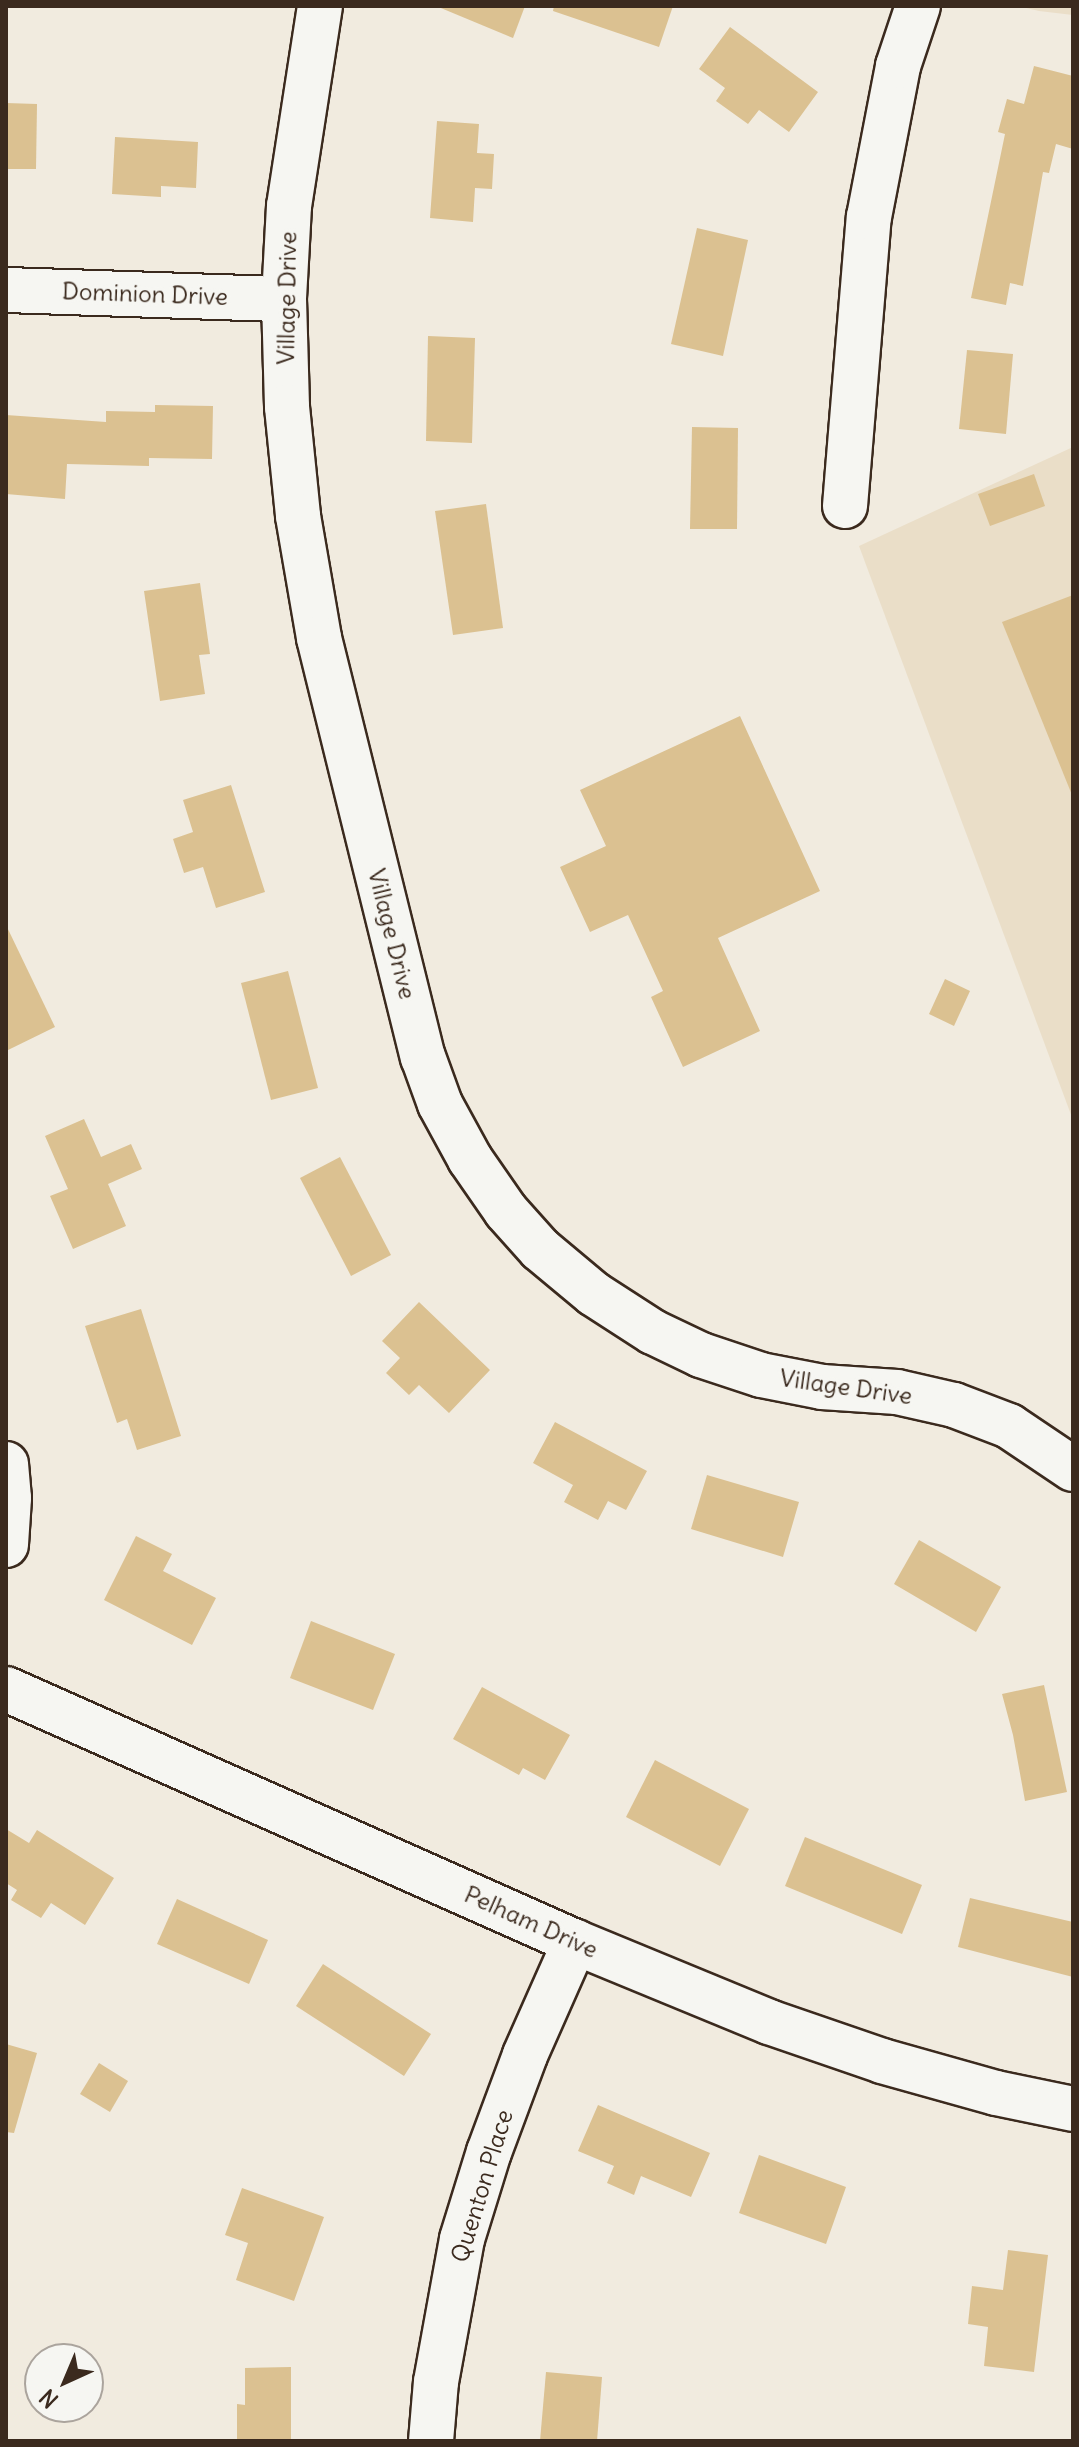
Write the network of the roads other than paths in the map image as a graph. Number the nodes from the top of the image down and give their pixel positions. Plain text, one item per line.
1 (320, 6) edge
2 (918, 6) edge
3 (6, 290) edge
4 (284, 299) junction
5 (845, 506) dead end
6 (6, 1464) edge
7 (1073, 1469) edge
8 (6, 1545) edge
9 (6, 1689) edge
10 (575, 1942) junction
11 (1073, 2109) edge
12 (431, 2441) edge

1 - 4 street, Village Drive
2 - 5 street
3 - 4 street, Dominion Drive
4 - 7 street, Village Drive
6 - 8 street
9 - 10 street, Pelham Drive
10 - 11 street, Pelham Drive
10 - 12 street, Quenton Place

